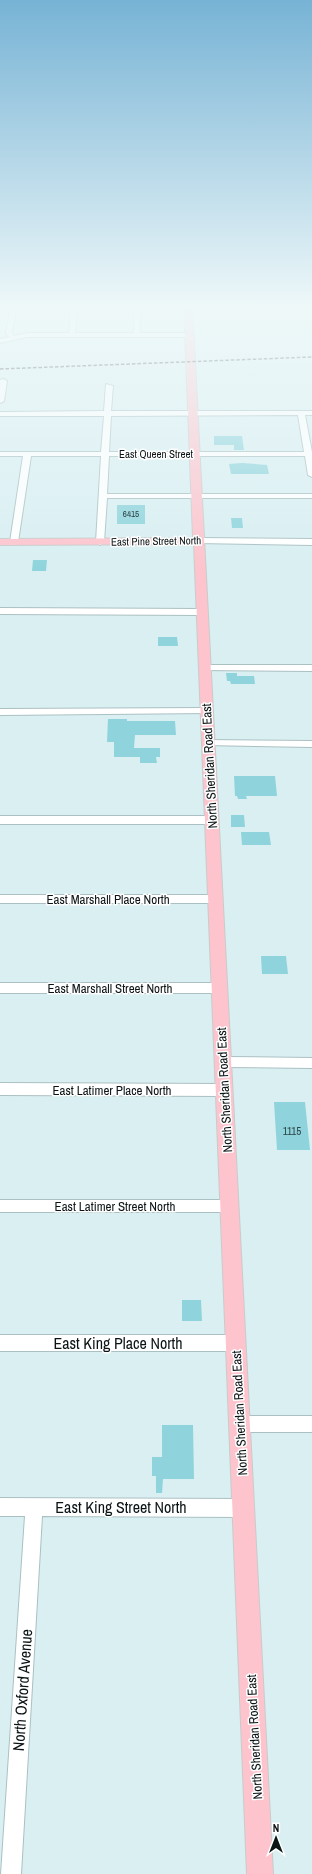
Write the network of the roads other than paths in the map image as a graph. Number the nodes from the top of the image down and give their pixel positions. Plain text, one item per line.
1 (109, 392) edge
2 (192, 392) edge
3 (193, 413) junction
4 (0, 414) edge
5 (107, 414) junction
6 (301, 414) junction
7 (312, 414) edge
8 (0, 454) edge
9 (27, 454) junction
10 (105, 454) junction
11 (194, 454) junction
12 (310, 454) edge
13 (312, 475) edge
14 (102, 496) junction
15 (197, 496) junction
16 (312, 496) edge
17 (199, 541) junction
18 (0, 542) edge
19 (14, 542) junction
20 (100, 542) junction
21 (312, 542) edge
22 (0, 611) edge
23 (202, 612) junction
24 (204, 668) junction
25 (312, 668) edge
26 (206, 711) junction
27 (0, 712) edge
28 (208, 744) junction
29 (312, 744) edge
30 (0, 820) edge
31 (212, 820) junction
32 (0, 899) edge
33 (215, 899) junction
34 (0, 988) edge
35 (219, 988) junction
36 (223, 1062) junction
37 (312, 1063) edge
38 (0, 1089) edge
39 (224, 1090) junction
40 (0, 1206) edge
41 (229, 1206) junction
42 (0, 1343) edge
43 (236, 1343) junction
44 (239, 1424) junction
45 (312, 1424) edge
46 (0, 1507) edge
47 (34, 1507) junction
48 (243, 1508) junction
49 (11, 1874) edge
50 (260, 1874) edge

1 - 5 street
2 - 3 main road, North Sheridan Road East
3 - 5 street
3 - 6 street
3 - 11 main road, North Sheridan Road East
4 - 5 street
5 - 10 street
6 - 7 street
6 - 12 street
8 - 9 street, East Queen Street
9 - 10 street, East Queen Street
9 - 19 street
10 - 11 street, East Queen Street
10 - 14 street
11 - 12 street, East Queen Street
11 - 15 main road, North Sheridan Road East
12 - 13 street
14 - 15 street
14 - 20 street
15 - 16 street
15 - 17 main road, North Sheridan Road East
17 - 20 main road, East Pine Street North
17 - 21 street, East Pine Street North
17 - 23 main road, North Sheridan Road East
18 - 19 main road, East Pine Street North
19 - 20 main road, East Pine Street North
22 - 23 street
23 - 24 main road, North Sheridan Road East
24 - 25 street
24 - 26 main road, North Sheridan Road East
26 - 27 street
26 - 28 main road, North Sheridan Road East
28 - 29 street
28 - 31 main road, North Sheridan Road East
30 - 31 street
31 - 33 main road, North Sheridan Road East
32 - 33 street, East Marshall Place North
33 - 35 main road, North Sheridan Road East
34 - 35 street, East Marshall Street North
35 - 36 main road, North Sheridan Road East
36 - 37 street
36 - 39 main road, North Sheridan Road East
38 - 39 street, East Latimer Place North
39 - 41 main road, North Sheridan Road East
40 - 41 street, East Latimer Street North
41 - 43 main road, North Sheridan Road East
42 - 43 street, East King Place North
43 - 44 main road, North Sheridan Road East
44 - 45 street
44 - 48 main road, North Sheridan Road East
46 - 47 street, East King Street North
47 - 48 street, East King Street North
47 - 49 street, North Oxford Avenue
48 - 50 main road, North Sheridan Road East

